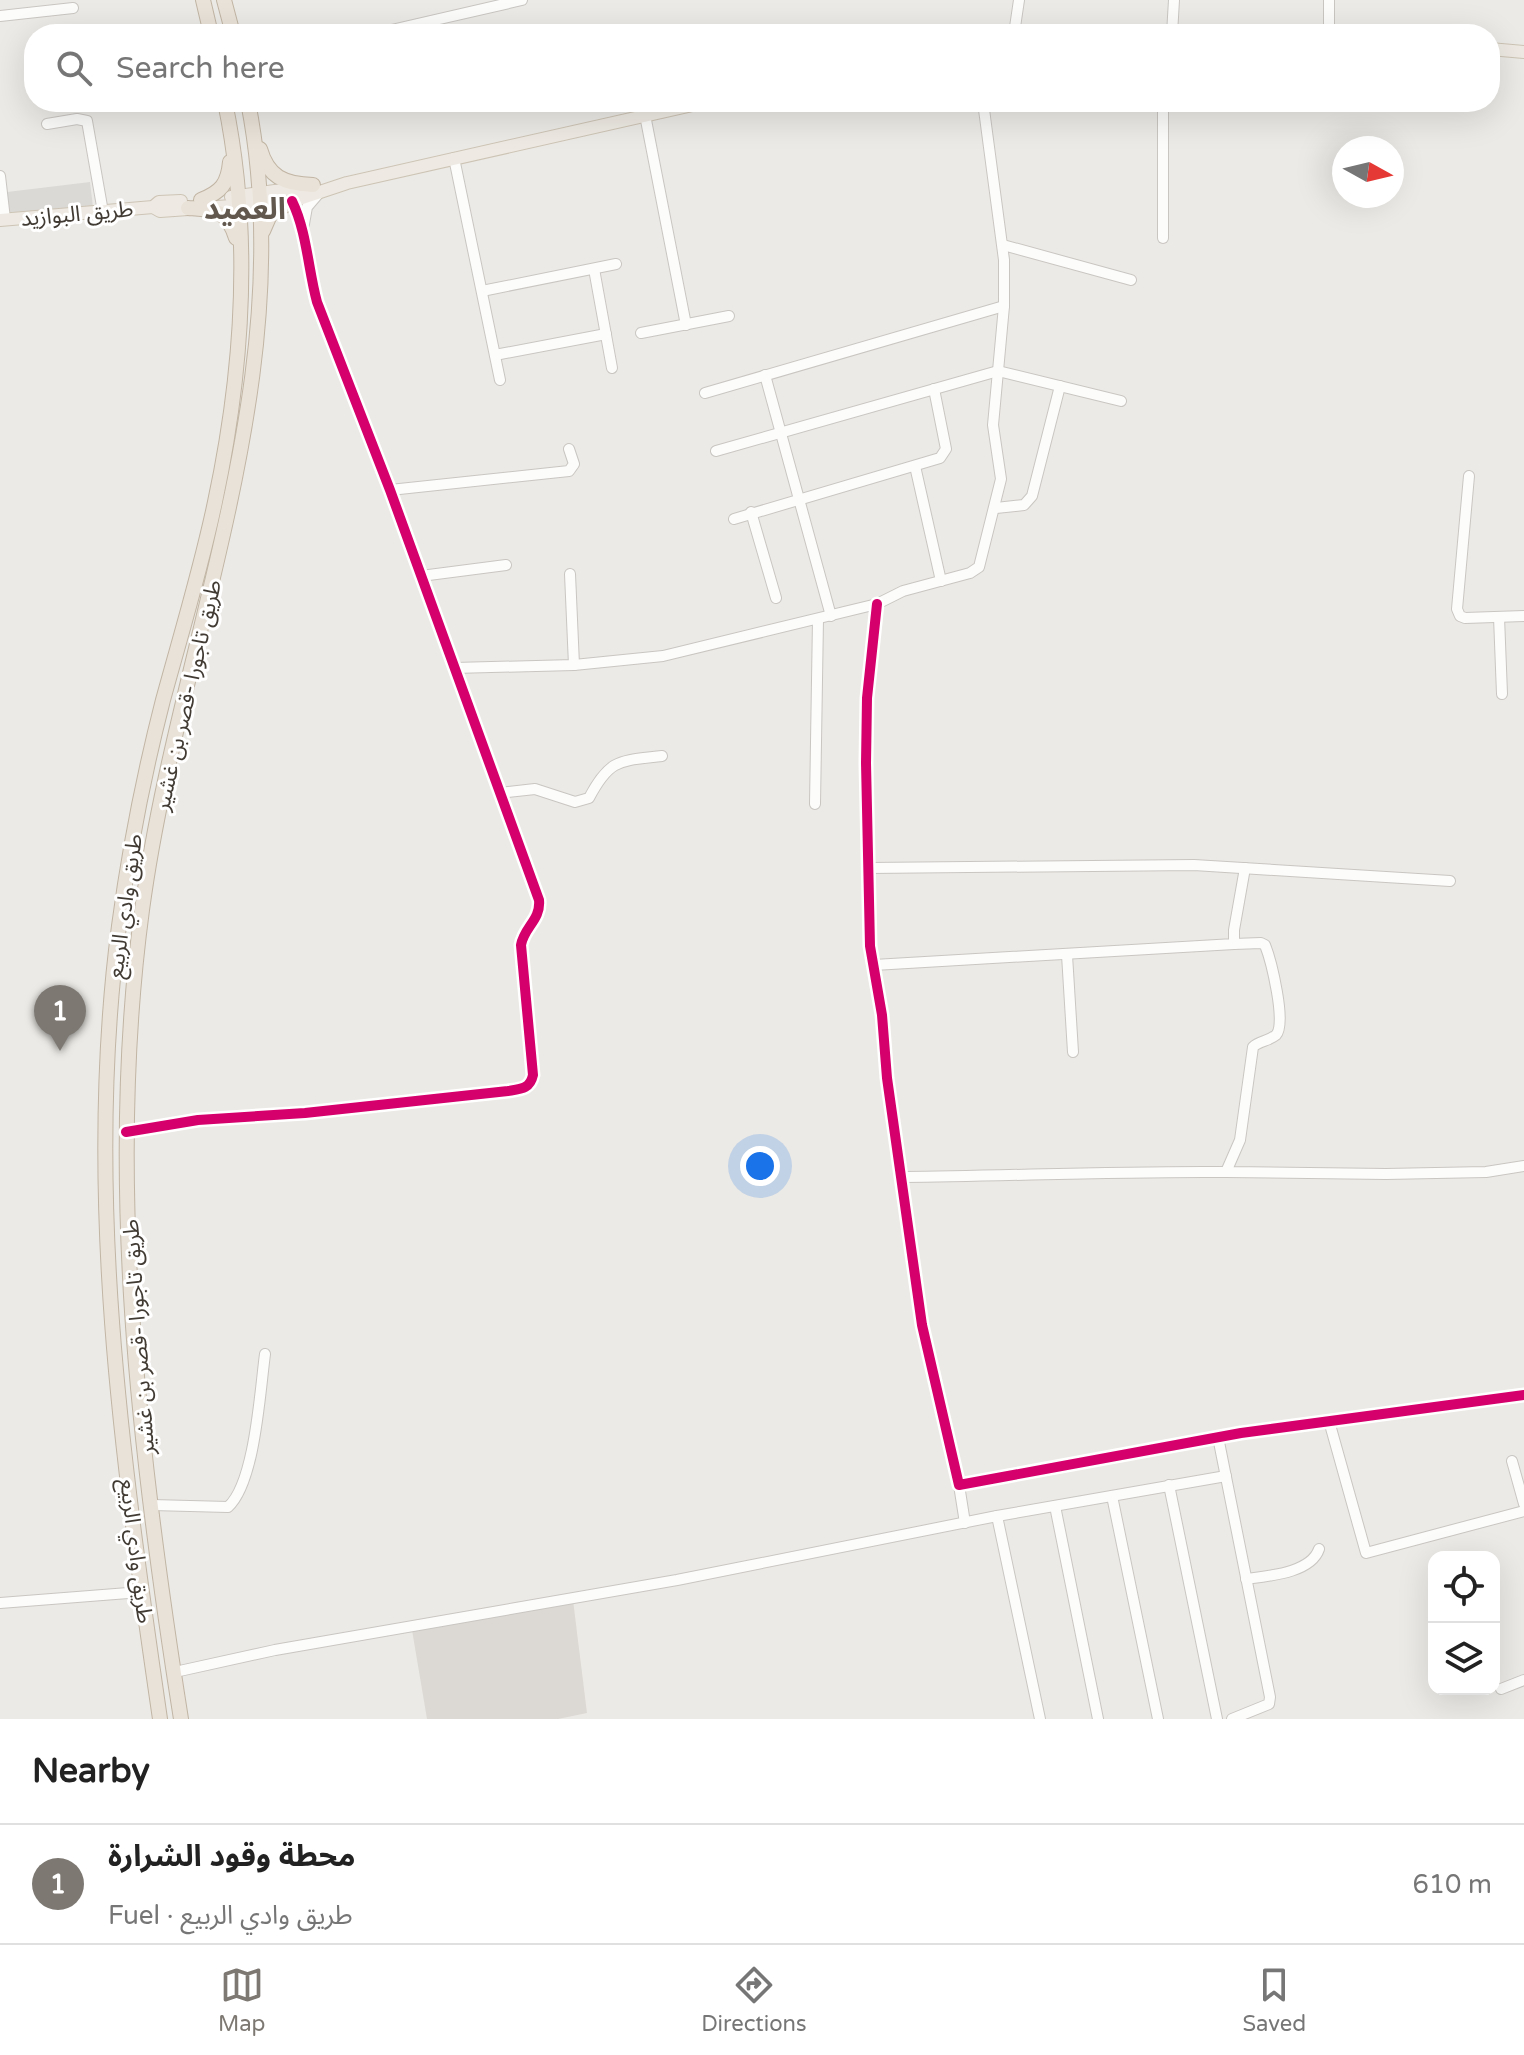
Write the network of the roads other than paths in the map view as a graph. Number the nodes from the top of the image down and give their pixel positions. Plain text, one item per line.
1 (203, 0) edge
2 (224, 0) edge
3 (522, 0) edge
4 (1019, 0) edge
5 (1174, 0) edge
6 (1329, 0) edge
7 (73, 8) dead end
8 (0, 16) edge
9 (209, 24) edge
10 (230, 24) edge
11 (418, 24) edge
12 (1015, 24) edge
13 (1173, 24) edge
14 (1329, 24) edge
15 (1500, 50) edge
16 (1524, 52) edge
17 (227, 112) edge
18 (250, 112) edge
19 (659, 112) edge
20 (984, 112) edge
21 (1163, 112) edge
22 (645, 115) junction
23 (47, 124) dead end
24 (253, 127) junction
25 (231, 134) junction
26 (454, 158) junction
27 (0, 176) edge
28 (316, 189) junction
29 (259, 199) junction
30 (201, 200) junction
31 (239, 200) junction
32 (291, 201) junction
33 (153, 207) junction
34 (188, 208) junction
35 (103, 212) junction
36 (3, 220) edge
37 (303, 230) junction
38 (1163, 238) dead end
39 (260, 243) junction
40 (1003, 245) junction
41 (241, 251) junction
42 (616, 264) dead end
43 (594, 269) junction
44 (1131, 280) dead end
45 (482, 291) junction
46 (1004, 306) junction
47 (729, 316) dead end
48 (686, 325) junction
49 (641, 333) dead end
50 (606, 334) junction
51 (495, 355) junction
52 (612, 368) dead end
53 (998, 371) junction
54 (765, 375) junction
55 (500, 380) dead end
56 (1060, 386) junction
57 (934, 389) junction
58 (705, 393) dead end
59 (1121, 401) dead end
60 (781, 432) junction
61 (569, 449) dead end
62 (716, 451) dead end
63 (915, 466) junction
64 (1469, 476) dead end
65 (390, 490) junction
66 (799, 498) junction
67 (996, 508) junction
68 (751, 512) junction
69 (734, 519) dead end
70 (506, 565) dead end
71 (570, 574) dead end
72 (421, 576) junction
73 (941, 581) junction
74 (776, 598) dead end
75 (877, 604) junction
76 (831, 616) junction
77 (1524, 616) edge
78 (1499, 617) junction
79 (818, 619) junction
80 (574, 665) junction
81 (454, 668) junction
82 (1502, 694) dead end
83 (662, 756) dead end
84 (500, 793) junction
85 (815, 804) dead end
86 (869, 868) junction
87 (1245, 868) junction
88 (1450, 881) dead end
89 (1234, 944) junction
90 (1067, 955) junction
91 (874, 965) junction
92 (1073, 1052) dead end
93 (126, 1132) junction
94 (1524, 1166) edge
95 (1226, 1172) junction
96 (903, 1177) junction
97 (265, 1354) dead end
98 (1524, 1395) edge
99 (1329, 1421) junction
100 (1218, 1437) junction
101 (1512, 1461) dead end
102 (1226, 1476) junction
103 (959, 1485) junction
104 (1169, 1485) junction
105 (1112, 1496) junction
106 (1524, 1504) edge
107 (152, 1505) junction
108 (1055, 1506) junction
109 (1524, 1511) edge
110 (997, 1516) junction
111 (965, 1523) junction
112 (1319, 1549) dead end
113 (1246, 1579) junction
114 (141, 1592) junction
115 (0, 1603) edge
116 (175, 1672) junction
117 (1524, 1680) edge
118 (1501, 1689) dead end
119 (160, 1719) edge
120 (181, 1719) edge
121 (1040, 1719) edge
122 (1098, 1719) edge
123 (1158, 1719) edge
124 (1217, 1719) edge
125 (1232, 1719) edge

1 - 9 highway
2 - 10 highway
3 - 11 street
4 - 12 street
5 - 13 street
6 - 14 street
7 - 8 street
15 - 16 main road
17 - 25 highway, طريق وادي الربيع
18 - 24 highway, طريق تاجورا -قصر بن غشير
19 - 22 main road
20 - 40 street
21 - 38 street
22 - 26 main road
22 - 48 street
23 - 35 street
24 - 28 highway
24 - 29 highway, طريق تاجورا -قصر بن غشير
25 - 30 highway
25 - 31 highway, طريق وادي الربيع
26 - 28 main road
26 - 45 street
27 - 36 street
28 - 29 main road
28 - 32 main road
28 - 37 street
29 - 31 main road
29 - 32 main road
29 - 39 highway, طريق تاجورا -قصر بن غشير
30 - 31 main road
30 - 33 main road
31 - 34 main road
31 - 41 highway, طريق وادي الربيع
32 - 37 street
32 - 39 highway
33 - 34 main road
33 - 35 main road, طريق البوازيد
34 - 41 highway
35 - 36 main road, طريق البوازيد
37 - 65 street
39 - 93 highway, طريق تاجورا -قصر بن غشير
40 - 44 street
40 - 46 street
41 - 114 highway, طريق وادي الربيع
42 - 43 street
43 - 45 street
43 - 50 street
45 - 51 street
46 - 53 street
46 - 54 street
47 - 48 street
48 - 49 street
50 - 51 street
50 - 52 street
51 - 55 street
53 - 56 street
53 - 57 street
53 - 67 street
54 - 58 street
54 - 60 street
56 - 59 street
56 - 67 street
57 - 60 street
57 - 63 street
60 - 62 street
60 - 66 street
61 - 65 street
63 - 66 street
63 - 73 street
64 - 78 street
65 - 72 street
66 - 68 street
66 - 76 street
67 - 73 street
68 - 69 street
68 - 74 street
70 - 72 street
71 - 80 street
72 - 81 street
73 - 75 street
75 - 76 street
75 - 86 street
76 - 79 street
77 - 78 street
78 - 82 street
79 - 80 street
79 - 85 street
80 - 81 street
81 - 84 street
83 - 84 street
84 - 93 street
86 - 87 street
86 - 91 street
87 - 88 street
87 - 89 street
89 - 90 street
89 - 95 street
90 - 91 street
90 - 92 street
91 - 96 street
93 - 107 highway, طريق تاجورا -قصر بن غشير
94 - 95 street
95 - 96 street
96 - 103 street
97 - 107 street
98 - 99 street
99 - 100 street
99 - 109 street
100 - 102 street
100 - 103 street
101 - 106 street
102 - 104 street
102 - 113 street
103 - 111 street
104 - 105 street
104 - 124 street
105 - 108 street
105 - 123 street
107 - 116 highway, طريق تاجورا -قصر بن غشير
108 - 110 street
108 - 122 street
110 - 111 street
110 - 121 street
111 - 116 street
112 - 113 street
113 - 125 street
114 - 115 street
114 - 119 highway, طريق وادي الربيع
116 - 120 highway, طريق تاجورا -قصر بن غشير
117 - 118 street

